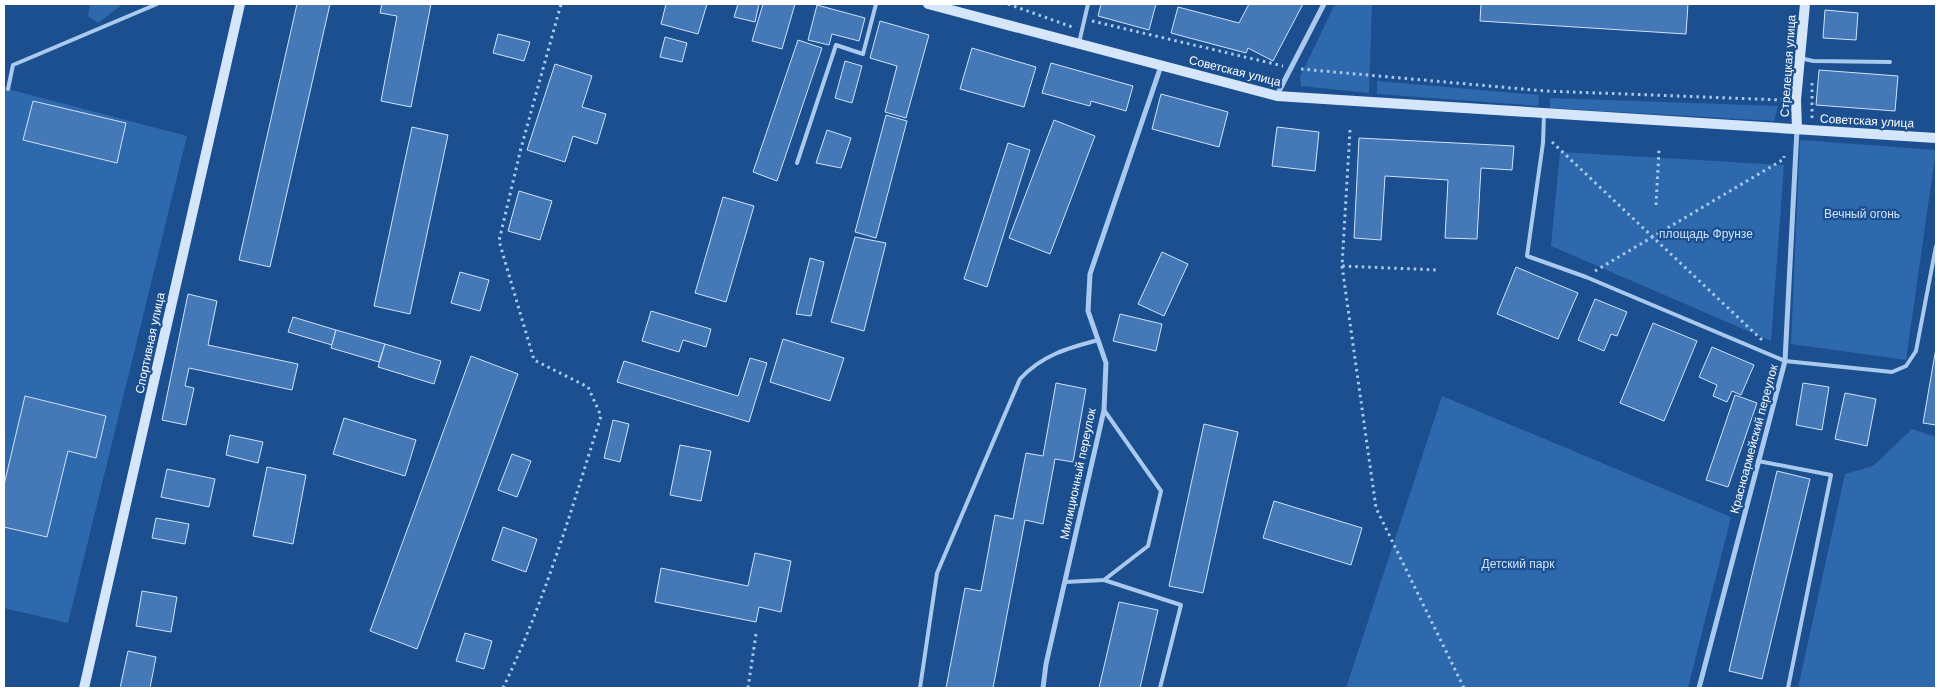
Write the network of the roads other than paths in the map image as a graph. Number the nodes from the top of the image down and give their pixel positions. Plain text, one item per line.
1 (157, 4) edge
2 (240, 4) edge
3 (876, 4) edge
4 (928, 4) edge
5 (1088, 4) edge
6 (1324, 4) edge
7 (1805, 4) edge
8 (948, 6) edge
9 (1079, 43) junction
10 (1800, 58) junction
11 (1890, 62) dead end
12 (1161, 66) junction
13 (8, 89) dead end
14 (1277, 96) junction
15 (1544, 114) junction
16 (1797, 129) junction
17 (1936, 138) edge
18 (797, 162) dead end
19 (1936, 246) edge
20 (1098, 340) junction
21 (1785, 361) junction
22 (1104, 410) junction
23 (1758, 461) junction
24 (1104, 580) junction
25 (1065, 582) junction
26 (84, 688) edge
27 (920, 688) edge
28 (1043, 688) edge
29 (1160, 688) edge
30 (1699, 688) edge
31 (1788, 688) edge

1 - 13 lane
2 - 26 street, Спортивная улица
3 - 18 lane
4 - 8 street, Советская улица
5 - 9 lane
6 - 14 street
7 - 10 street, Стрелецкая улица
8 - 9 street, Советская улица
9 - 12 street, Советская улица
10 - 11 lane
10 - 16 street, Стрелецкая улица
12 - 14 street, Советская улица
12 - 20 street, Милиционный переулок
14 - 15 street, Советская улица
15 - 16 street
15 - 21 lane
16 - 17 street, Советская улица
16 - 21 street, Красноармейский переулок
19 - 21 lane
20 - 22 street, Милиционный переулок
20 - 27 lane
21 - 23 street, Красноармейский переулок
22 - 24 lane
22 - 25 street, Милиционный переулок
23 - 30 street, Красноармейский переулок
23 - 31 lane
24 - 25 lane
24 - 29 lane
25 - 28 street, Милиционный переулок

